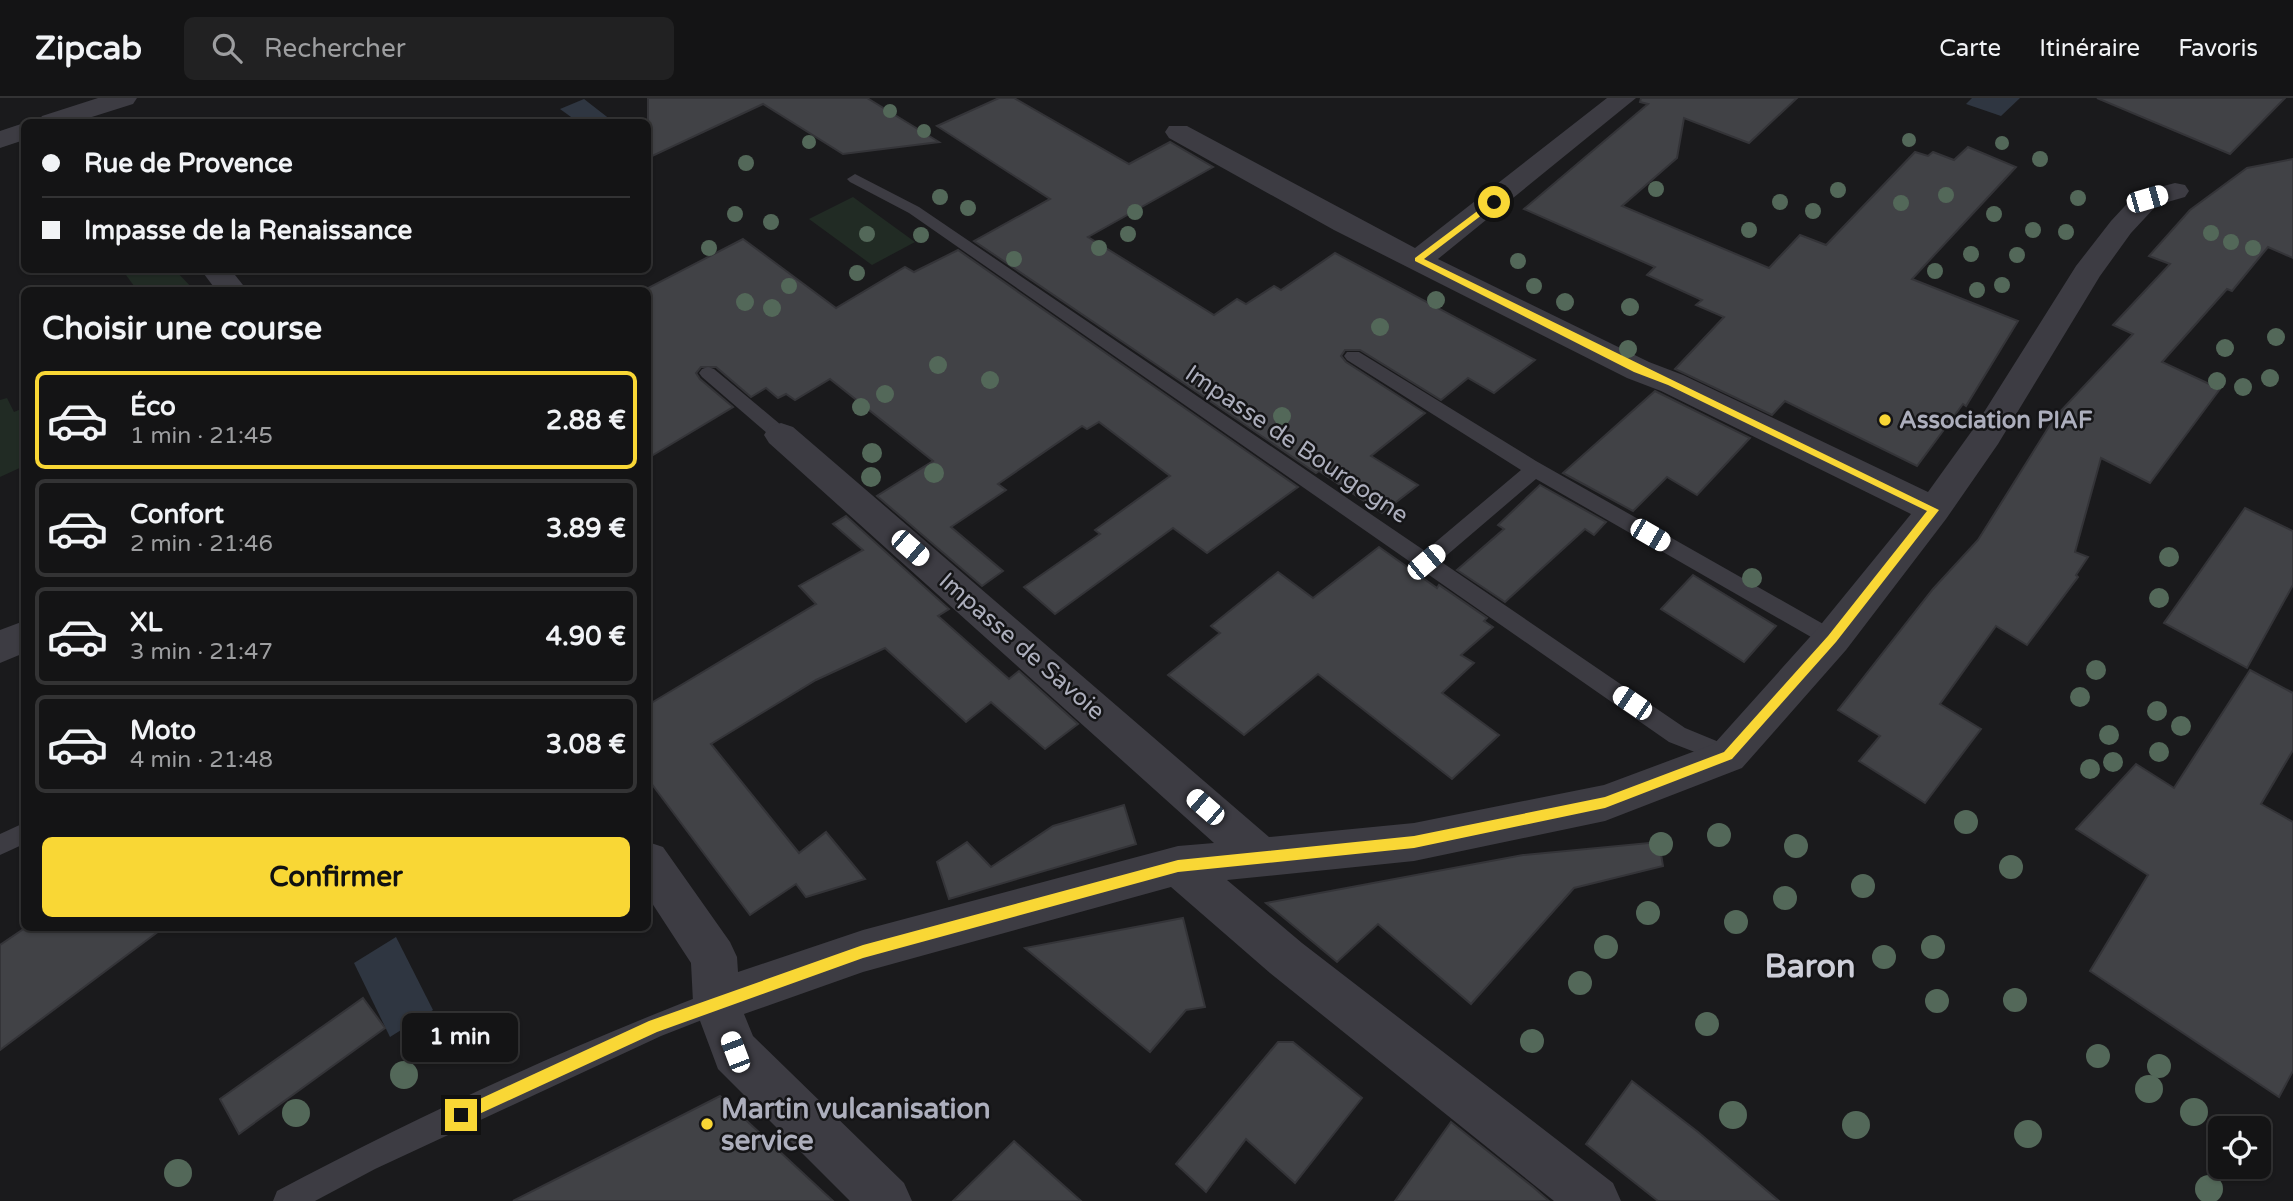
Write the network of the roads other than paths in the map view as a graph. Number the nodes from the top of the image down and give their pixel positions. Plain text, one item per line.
1 (124, 98) edge
2 (1623, 98) edge
3 (104, 115) edge
4 (74, 119) edge
5 (21, 132) edge
6 (1178, 132) dead end
7 (0, 139) edge
8 (855, 179) dead end
9 (2175, 191) dead end
10 (1418, 260) junction
11 (218, 273) edge
12 (230, 287) edge
13 (1353, 356) dead end
14 (708, 373) dead end
15 (781, 435) joint
16 (1535, 469) junction
17 (1934, 510) junction
18 (1426, 562) junction
19 (21, 638) edge
20 (1832, 639) junction
21 (0, 648) edge
22 (1728, 755) junction
23 (21, 834) edge
24 (0, 845) edge
25 (1262, 858) junction
26 (651, 865) edge
27 (1178, 866) junction
28 (716, 1002) junction
29 (287, 1201) edge
30 (886, 1201) edge
31 (1595, 1201) edge

1 - 3 street
2 - 10 street
3 - 4 street
5 - 7 street
6 - 10 street
8 - 18 lane, Impasse de Bourgogne
9 - 17 street
10 - 17 street
11 - 12 street
13 - 16 lane
14 - 15 lane
15 - 25 street, Impasse de Savoie
16 - 18 lane
16 - 20 lane
17 - 20 street
18 - 22 lane, Impasse de Bourgogne
19 - 21 street
20 - 22 street
22 - 25 street
23 - 24 lane
25 - 27 street
26 - 28 street
27 - 28 street
27 - 31 street
28 - 29 lane
28 - 30 street

